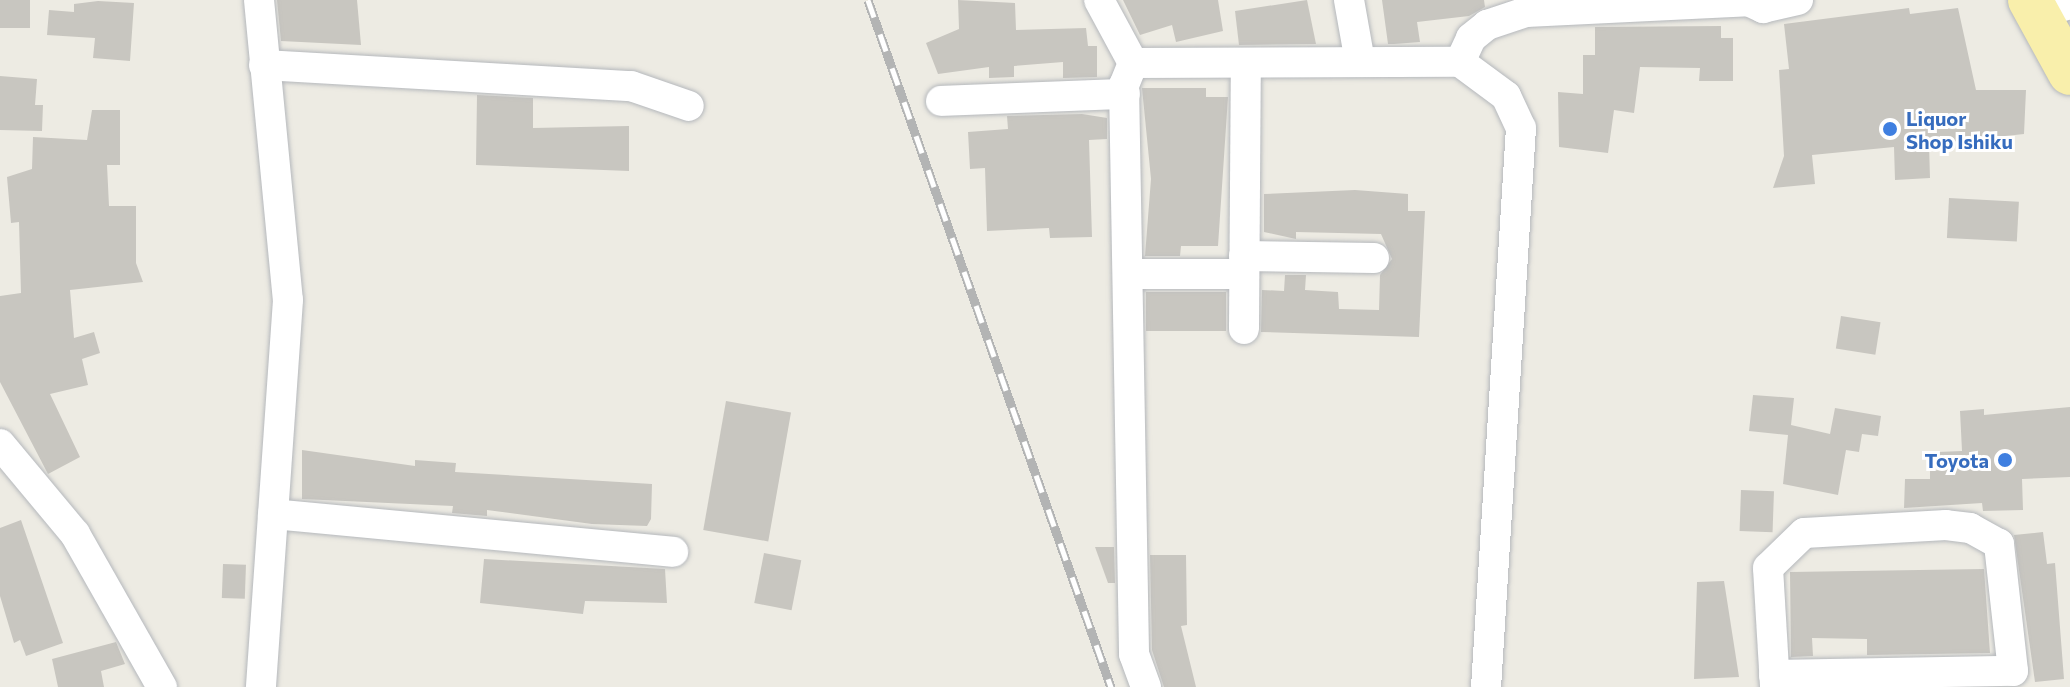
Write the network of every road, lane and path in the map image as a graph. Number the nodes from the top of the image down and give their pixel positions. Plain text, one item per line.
1 (259, 0) edge
2 (1099, 0) edge
3 (1349, 0) edge
4 (1798, 0) edge
5 (1525, 6) edge
6 (2046, 6) edge
7 (1360, 62) junction
8 (1460, 62) junction
9 (1133, 63) junction
10 (1246, 63) junction
11 (264, 65) junction
12 (2070, 73) edge
13 (1125, 94) junction
14 (941, 101) dead end
15 (689, 106) dead end
16 (1374, 258) dead end
17 (1244, 265) junction
18 (1131, 274) junction
19 (1244, 329) dead end
20 (0, 444) edge
21 (273, 514) junction
22 (673, 552) dead end
23 (1898, 680) edge
24 (1774, 681) edge
25 (162, 687) edge
26 (261, 687) edge
27 (1146, 687) edge
28 (1486, 687) edge

1 - 11 street
2 - 9 street
3 - 7 street
4 - 5 street
5 - 8 street
6 - 12 main road
7 - 8 street
7 - 10 street
8 - 28 street
9 - 10 street
9 - 13 street
10 - 17 street
11 - 15 street
11 - 21 street
13 - 14 street
13 - 18 street
16 - 17 street
17 - 18 street
17 - 19 street
18 - 27 street
20 - 25 street
21 - 22 street
21 - 26 street
23 - 24 street
23 - 24 street

